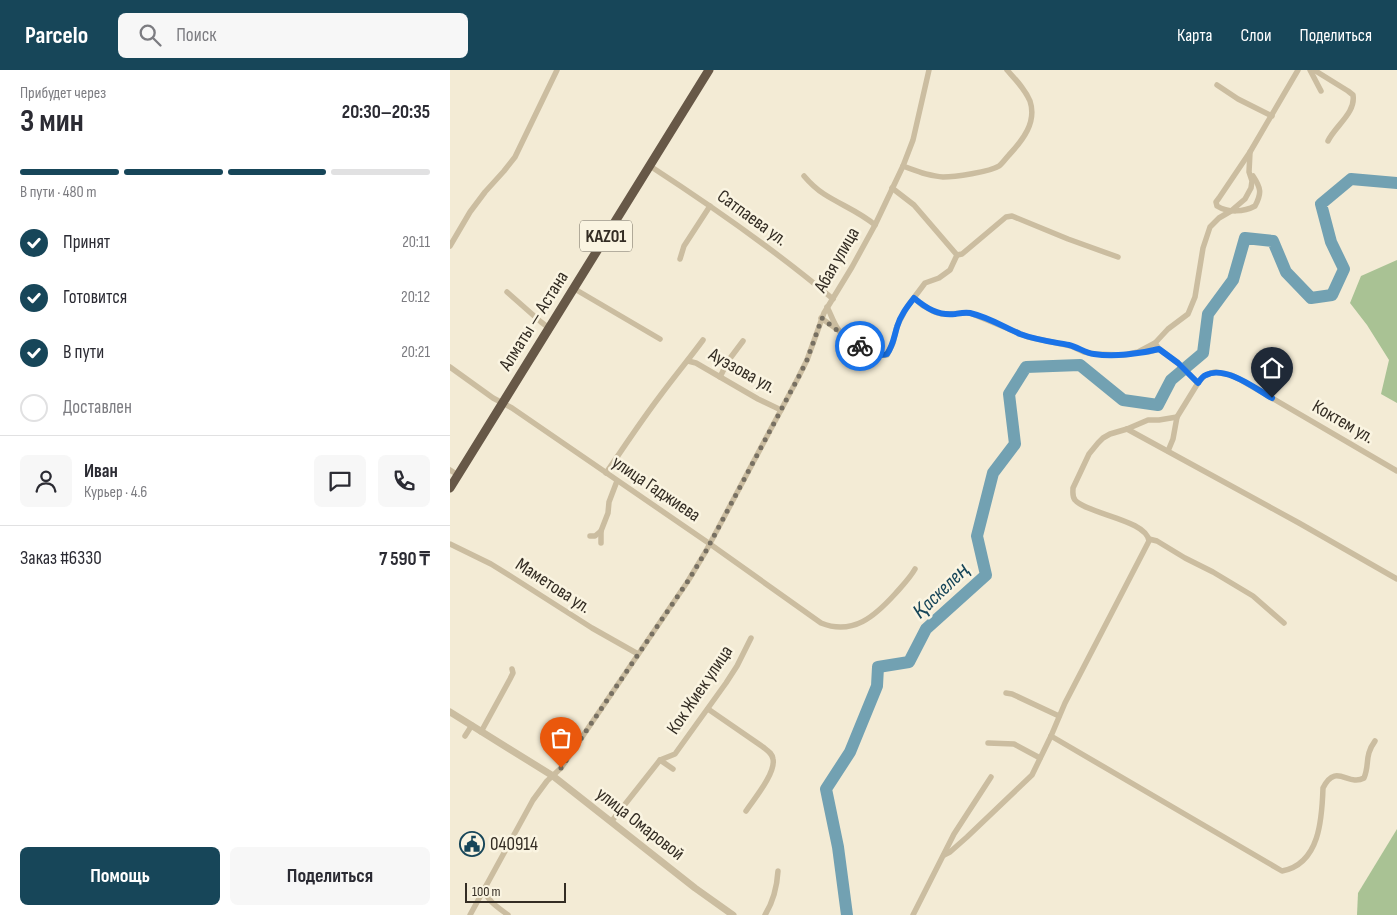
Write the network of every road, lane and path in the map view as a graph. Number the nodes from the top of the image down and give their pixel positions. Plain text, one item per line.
1 (557, 70) edge
2 (708, 70) edge
3 (928, 70) edge
4 (1007, 70) edge
5 (1298, 70) edge
6 (1312, 70) edge
7 (1333, 82) junction
8 (1217, 86) dead end
9 (1272, 116) junction
10 (1328, 141) dead end
11 (1250, 152) junction
12 (650, 166) junction
13 (903, 166) junction
14 (1250, 173) junction
15 (804, 176) dead end
16 (892, 188) junction
17 (710, 206) junction
18 (1231, 211) junction
19 (875, 225) junction
20 (450, 246) edge
21 (957, 255) junction
22 (1118, 257) dead end
23 (680, 259) dead end
24 (573, 288) junction
25 (507, 292) dead end
26 (914, 298) junction
27 (832, 299) junction
28 (827, 307) junction
29 (822, 318) junction
30 (549, 328) junction
31 (838, 331) junction
32 (660, 339) dead end
33 (703, 340) dead end
34 (743, 340) dead end
35 (1157, 346) junction
36 (688, 361) junction
37 (450, 367) edge
38 (720, 377) junction
39 (1198, 383) junction
40 (503, 402) junction
41 (781, 410) junction
42 (1177, 417) junction
43 (1127, 429) junction
44 (1168, 451) junction
45 (1397, 471) edge
46 (454, 473) edge
47 (606, 473) junction
48 (617, 480) junction
49 (450, 488) edge
50 (600, 532) junction
51 (590, 536) dead end
52 (1149, 539) junction
53 (601, 543) dead end
54 (450, 544) edge
55 (710, 544) junction
56 (915, 569) dead end
57 (1397, 579) edge
58 (1284, 623) dead end
59 (751, 638) dead end
60 (638, 654) junction
61 (512, 669) dead end
62 (1006, 692) dead end
63 (708, 709) junction
64 (450, 712) edge
65 (1059, 716) junction
66 (472, 725) junction
67 (481, 732) junction
68 (465, 736) dead end
69 (1050, 736) junction
70 (1375, 741) dead end
71 (988, 744) dead end
72 (1040, 758) junction
73 (660, 760) junction
74 (673, 769) dead end
75 (552, 776) junction
76 (991, 778) dead end
77 (746, 812) dead end
78 (612, 822) junction
79 (944, 855) junction
80 (778, 871) dead end
81 (484, 889) junction
82 (470, 915) edge
83 (508, 915) edge
84 (733, 915) edge
85 (765, 915) edge
86 (913, 915) edge

1 - 20 street
2 - 12 highway, Алматы — Астана / KАZ01
3 - 13 street, Абая улица
4 - 13 street
5 - 9 street
6 - 7 street
6 - 7 street
7 - 10 street
8 - 9 street
9 - 11 street
11 - 14 street
11 - 18 street
12 - 17 street, Сатпаева ул.
12 - 24 highway, Алматы — Астана / KАZ01
13 - 16 street, Абая улица
14 - 18 street
14 - 18 street
15 - 19 street
16 - 19 street, Абая улица
16 - 21 street
17 - 23 street
17 - 27 street, Сатпаева ул.
18 - 35 street
19 - 27 street, Абая улица
21 - 22 street
21 - 26 street
24 - 30 highway, Алматы — Астана / KАZ01
24 - 32 street
25 - 30 street
26 - 31 street
26 - 35 street
27 - 28 street, Абая улица
28 - 29 street, Абая улица
28 - 31 street
29 - 31 street
29 - 41 street, Абая улица
30 - 40 highway, Алматы — Астана / KАZ01
33 - 36 street
34 - 38 street
35 - 39 street
36 - 38 street, Ауэзова ул.
36 - 47 street
37 - 40 street, улица Гаджиева
38 - 41 street, Ауэзова ул.
39 - 42 street
39 - 45 street, Коктем ул.
40 - 46 highway, Алматы — Астана / KАZ01
40 - 47 street, улица Гаджиева
41 - 55 street, Абая улица
42 - 43 street
42 - 44 street
43 - 44 street
43 - 52 street
44 - 57 street
46 - 49 highway, Алматы — Астана / KАZ01
47 - 48 street, улица Гаджиева
48 - 50 street
48 - 55 street, улица Гаджиева
50 - 51 street
50 - 53 street
52 - 58 street
52 - 65 street
54 - 60 street, Маметова ул.
55 - 56 street, улица Гаджиева
55 - 60 street, Абая улица
59 - 63 street, Кок Жиек улица
60 - 75 street, Абая улица
61 - 67 street
62 - 65 street
63 - 73 street, Кок Жиек улица
63 - 77 street
64 - 66 street, улица Омаровой
65 - 69 street
66 - 67 street, улица Омаровой
66 - 68 street
67 - 75 street, улица Омаровой
69 - 70 street
69 - 72 street
71 - 72 street
72 - 79 street
73 - 74 street
73 - 78 street, Кок Жиек улица
75 - 78 street, улица Омаровой
75 - 81 street, Абая улица
76 - 79 street
78 - 84 street, улица Омаровой
79 - 86 street
80 - 85 street
81 - 82 street, Абая улица
81 - 83 street

